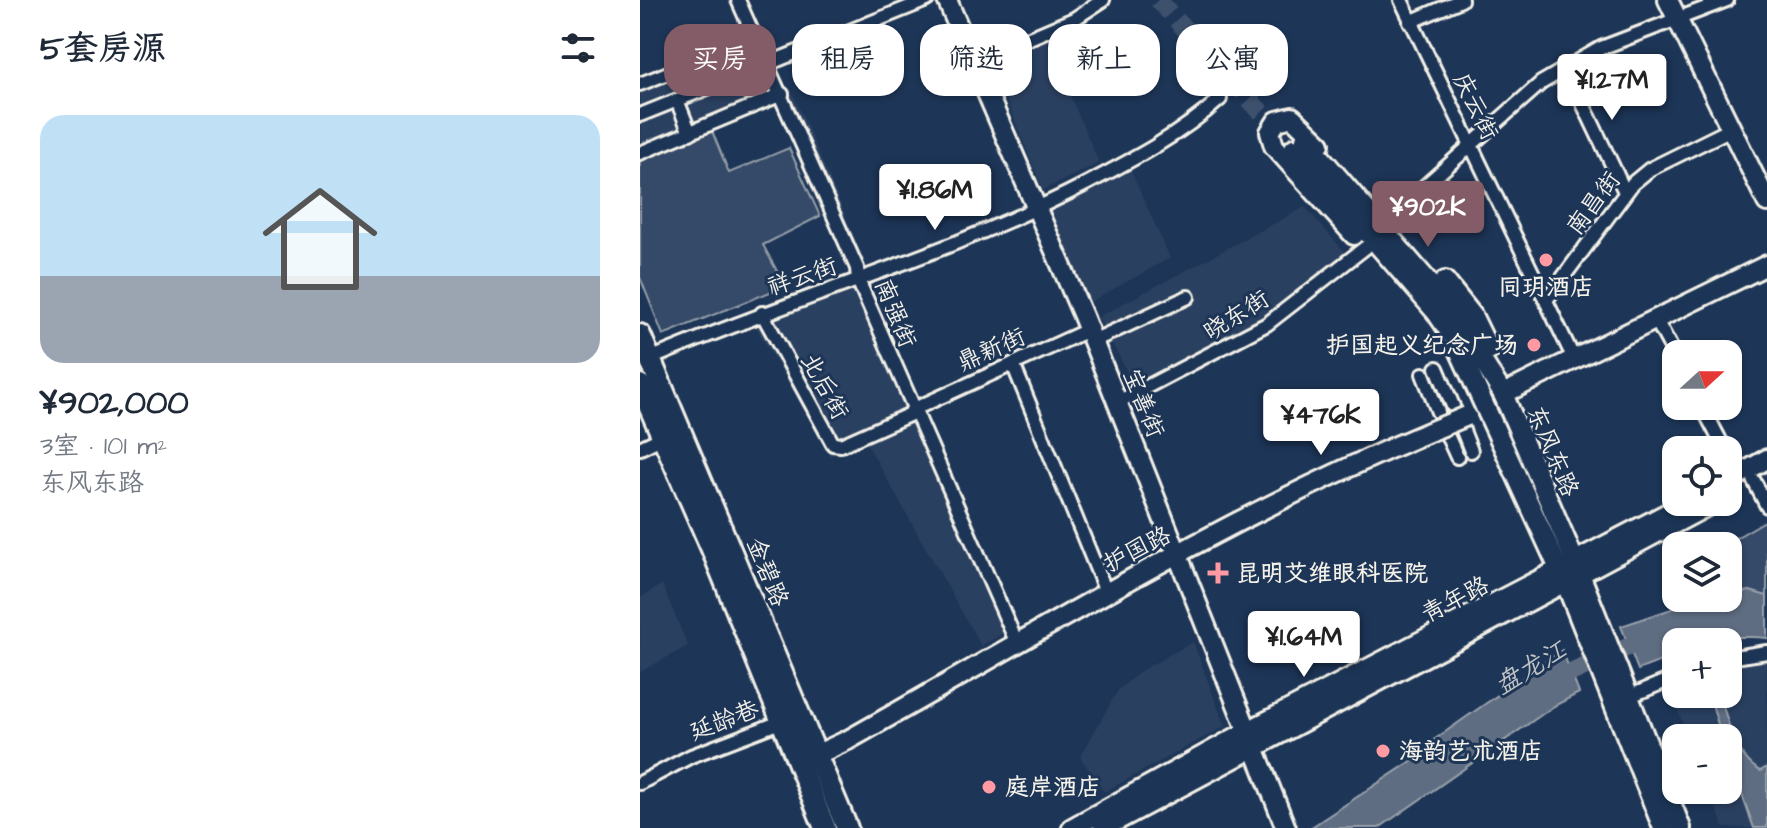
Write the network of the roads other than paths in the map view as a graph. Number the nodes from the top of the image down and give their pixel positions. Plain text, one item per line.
1 (738, 0) edge
2 (927, 0) edge
3 (947, 0) edge
4 (1103, 0) edge
5 (1401, 0) edge
6 (1461, 0) edge
7 (1668, 0) edge
8 (1727, 0) edge
9 (1676, 19) junction
10 (1410, 22) junction
11 (748, 24) edge
12 (957, 24) edge
13 (1032, 37) edge
14 (776, 62) edge
15 (1566, 68) junction
16 (664, 75) edge
17 (640, 84) edge
18 (776, 84) edge
19 (782, 94) junction
20 (688, 96) edge
21 (988, 96) edge
22 (1220, 99) dead end
23 (677, 100) junction
24 (640, 115) edge
25 (1731, 129) junction
26 (690, 133) junction
27 (1472, 146) junction
28 (640, 153) edge
29 (1625, 192) junction
30 (1767, 202) edge
31 (1039, 209) junction
32 (1399, 209) dead end
33 (1366, 247) junction
34 (1767, 265) edge
35 (858, 280) junction
36 (1188, 297) dead end
37 (1547, 299) junction
38 (762, 313) junction
39 (1656, 320) junction
40 (640, 335) edge
41 (1091, 335) junction
42 (1667, 340) edge
43 (650, 359) junction
44 (1575, 361) junction
45 (1013, 364) junction
46 (1437, 368) dead end
47 (1423, 374) dead end
48 (640, 385) edge
49 (1479, 389) junction
50 (1503, 394) junction
51 (1118, 402) junction
52 (1488, 407) junction
53 (913, 412) junction
54 (1461, 417) junction
55 (1441, 425) junction
56 (661, 438) junction
57 (640, 448) edge
58 (1471, 451) dead end
59 (1457, 457) dead end
60 (1767, 459) edge
61 (1747, 478) edge
62 (1767, 506) edge
63 (1666, 516) edge
64 (1687, 516) edge
65 (1180, 555) junction
66 (1570, 574) junction
67 (1106, 592) junction
68 (1016, 641) junction
69 (1767, 652) edge
70 (1742, 656) edge
71 (1662, 680) edge
72 (1619, 689) junction
73 (783, 721) junction
74 (1248, 739) junction
75 (818, 754) junction
76 (640, 783) edge
77 (825, 828) edge
78 (847, 828) edge
79 (1072, 828) edge
80 (1103, 828) edge
81 (1286, 828) edge
82 (1663, 828) edge
83 (1681, 828) edge

1 - 11 street, 南强街
2 - 14 street
3 - 12 main road, 宝善街
4 - 13 street
5 - 10 street, 庆云街
6 - 10 street
7 - 9 main road
8 - 9 street
9 - 15 street
9 - 25 main road
10 - 27 street, 庆云街
15 - 27 street
15 - 29 street
16 - 17 street
18 - 19 street, 南强街
19 - 26 street
19 - 35 street, 南强街
20 - 23 street
21 - 31 main road, 宝善街
22 - 31 street, 祥云街
23 - 24 street
23 - 26 street
25 - 29 street, 南昌街
25 - 30 main road
26 - 28 street
27 - 32 street
27 - 37 street, 庆云街
29 - 37 street, 南昌街
31 - 35 street, 祥云街
31 - 41 main road, 宝善街
33 - 49 main road
33 - 50 main road
33 - 51 street, 晓东街
34 - 39 main road
35 - 38 street, 祥云街
35 - 53 street, 南强街
36 - 41 street, 鼎新街
37 - 44 street, 庆云街
38 - 43 street, 祥云街
38 - 53 street, 北后街
39 - 42 street
39 - 44 main road
40 - 43 main road, 金碧路
41 - 45 street, 鼎新街
41 - 51 main road, 宝善街
43 - 75 main road, 金碧路
44 - 50 main road
45 - 53 street, 鼎新街
45 - 67 street
46 - 54 street
47 - 55 street
48 - 56 main road, 金碧路
49 - 50 main road, 东风东路
49 - 52 main road, 东风东路
50 - 66 main road, 东风东路
51 - 65 main road, 宝善街
52 - 54 main road, 护国路
52 - 66 main road, 东风东路
53 - 68 street, 南强街
54 - 55 main road, 护国路, bridge
54 - 58 street
55 - 59 street
55 - 65 main road, 护国路
56 - 57 street
56 - 73 main road, 金碧路
60 - 61 main road
61 - 62 street
63 - 66 main road, 青年路
64 - 66 main road, 青年路
65 - 67 main road, 护国路
65 - 74 main road, 宝善街
66 - 72 main road, 东风东路
66 - 74 main road, 青年路
67 - 68 main road, 护国路
68 - 75 main road, 护国路
69 - 70 street
71 - 72 street
72 - 82 main road, 东风东路
72 - 83 main road, 东风东路
73 - 76 street, 延龄巷
73 - 77 main road, 金碧路
74 - 79 main road, 青年路
74 - 80 main road, 青年路
74 - 81 main road, 宝善街
75 - 78 main road, 金碧路

